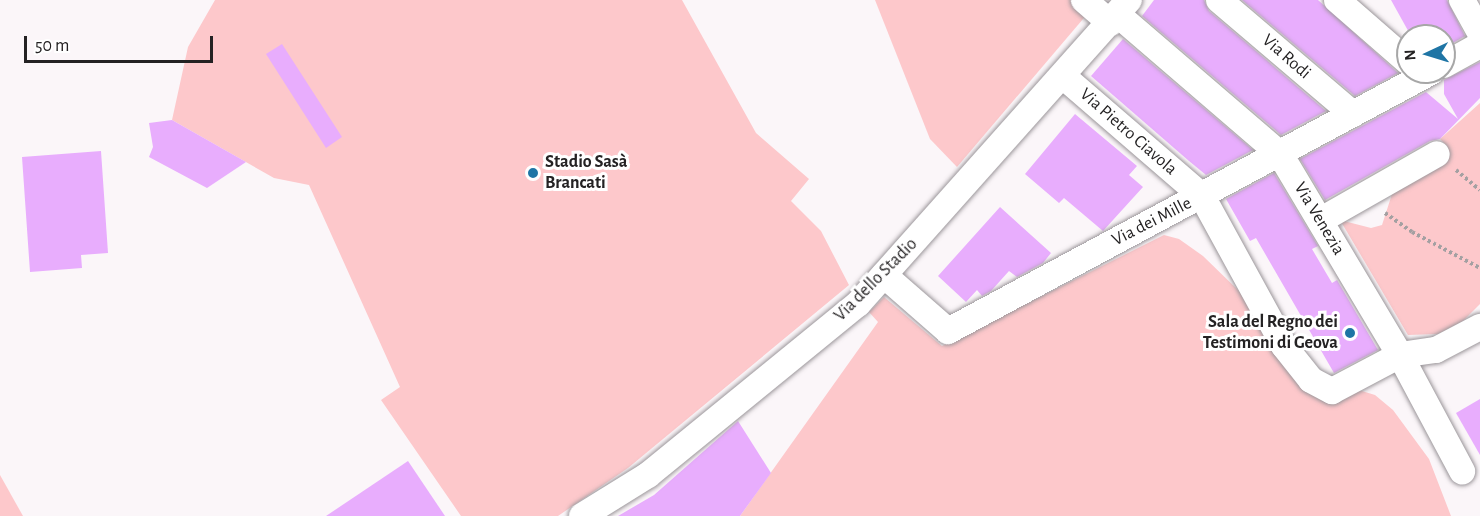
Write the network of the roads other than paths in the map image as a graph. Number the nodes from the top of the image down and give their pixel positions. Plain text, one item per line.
1 (1084, 0) edge
2 (1219, 0) edge
3 (1337, 0) edge
4 (1462, 0) edge
5 (1119, 12) edge
6 (1480, 32) edge
7 (1480, 45) edge
8 (1396, 46) edge
9 (1456, 55) edge
10 (1064, 77) junction
11 (1401, 84) edge
12 (1353, 114) junction
13 (1280, 154) junction
14 (1437, 154) road end
15 (1202, 196) junction
16 (1322, 220) junction
17 (884, 276) junction
18 (1480, 327) edge
19 (1400, 355) junction
20 (1462, 471) dead end
21 (582, 516) edge

1 - 5 street, Via Venezia
2 - 12 street, Via Rodi
3 - 8 street
4 - 6 street
5 - 10 street, Via dello Stadio
5 - 13 street, Via Venezia
7 - 9 street, Via dei Mille
10 - 15 street, Via Pietro Ciavola
10 - 17 street, Via dello Stadio
11 - 12 street, Via dei Mille
12 - 13 street, Via dei Mille
13 - 15 street, Via dei Mille
13 - 16 street, Via Venezia
14 - 16 street
15 - 17 street, Via dei Mille
15 - 19 street, Via Pietro Ciavola
16 - 19 street, Via Venezia
17 - 21 street, Via dello Stadio
18 - 19 street
19 - 20 street, Via Venezia

